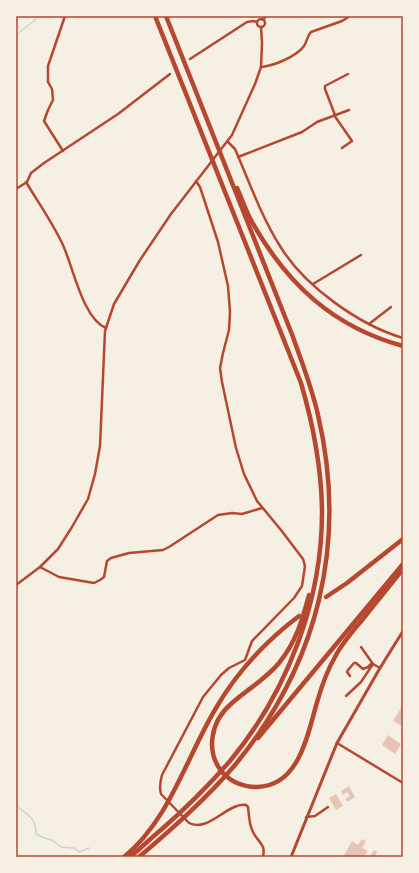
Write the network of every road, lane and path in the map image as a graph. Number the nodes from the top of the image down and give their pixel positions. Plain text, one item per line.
1 (65, 16) edge
2 (155, 16) edge
3 (166, 16) edge
4 (266, 16) edge
5 (350, 16) edge
6 (263, 20) junction
7 (257, 22) junction
8 (261, 26) junction
9 (190, 59) dead end
10 (261, 67) junction
11 (170, 74) dead end
12 (348, 74) dead end
13 (349, 110) dead end
14 (335, 115) junction
15 (228, 142) junction
16 (342, 148) dead end
17 (63, 151) junction
18 (221, 156) junction
19 (238, 157) junction
20 (196, 181) junction
21 (26, 182) junction
22 (16, 189) edge
23 (361, 255) dead end
24 (313, 284) junction
25 (391, 308) dead end
26 (369, 324) junction
27 (106, 328) junction
28 (403, 338) edge
29 (403, 346) edge
30 (262, 508) junction
31 (403, 539) edge
32 (403, 564) edge
33 (40, 567) junction
34 (403, 569) edge
35 (316, 577) junction
36 (16, 585) edge
37 (326, 597) dead end
38 (299, 616) dead end
39 (403, 631) edge
40 (361, 648) dead end
41 (372, 664) junction
42 (380, 668) junction
43 (350, 676) dead end
44 (346, 696) dead end
45 (337, 743) junction
46 (248, 749) junction
47 (403, 783) edge
48 (328, 807) dead end
49 (306, 817) junction
50 (124, 857) edge
51 (130, 857) edge
52 (139, 857) edge
53 (263, 857) edge
54 (291, 857) edge

1 - 17 street
2 - 35 highway
3 - 18 highway
4 - 6 street
5 - 10 street
6 - 7 street
6 - 8 street
7 - 8 street
7 - 9 street
8 - 10 street
10 - 15 street
11 - 17 street
12 - 14 street
13 - 14 street
14 - 16 street
14 - 19 street
15 - 19 street
15 - 20 street
17 - 21 street
18 - 29 highway
18 - 46 highway
19 - 24 street
20 - 27 street
20 - 30 street
21 - 22 street
21 - 27 street
23 - 24 street
24 - 26 street
25 - 26 street
26 - 28 street
27 - 33 street
30 - 33 street
30 - 53 street
31 - 37 highway
32 - 46 highway
33 - 36 street
34 - 35 highway
35 - 51 highway
38 - 50 highway
39 - 42 street
40 - 41 street
41 - 42 street
41 - 43 street
41 - 44 street
42 - 45 street
45 - 47 street
45 - 49 street
46 - 52 highway
48 - 49 street
49 - 54 street

